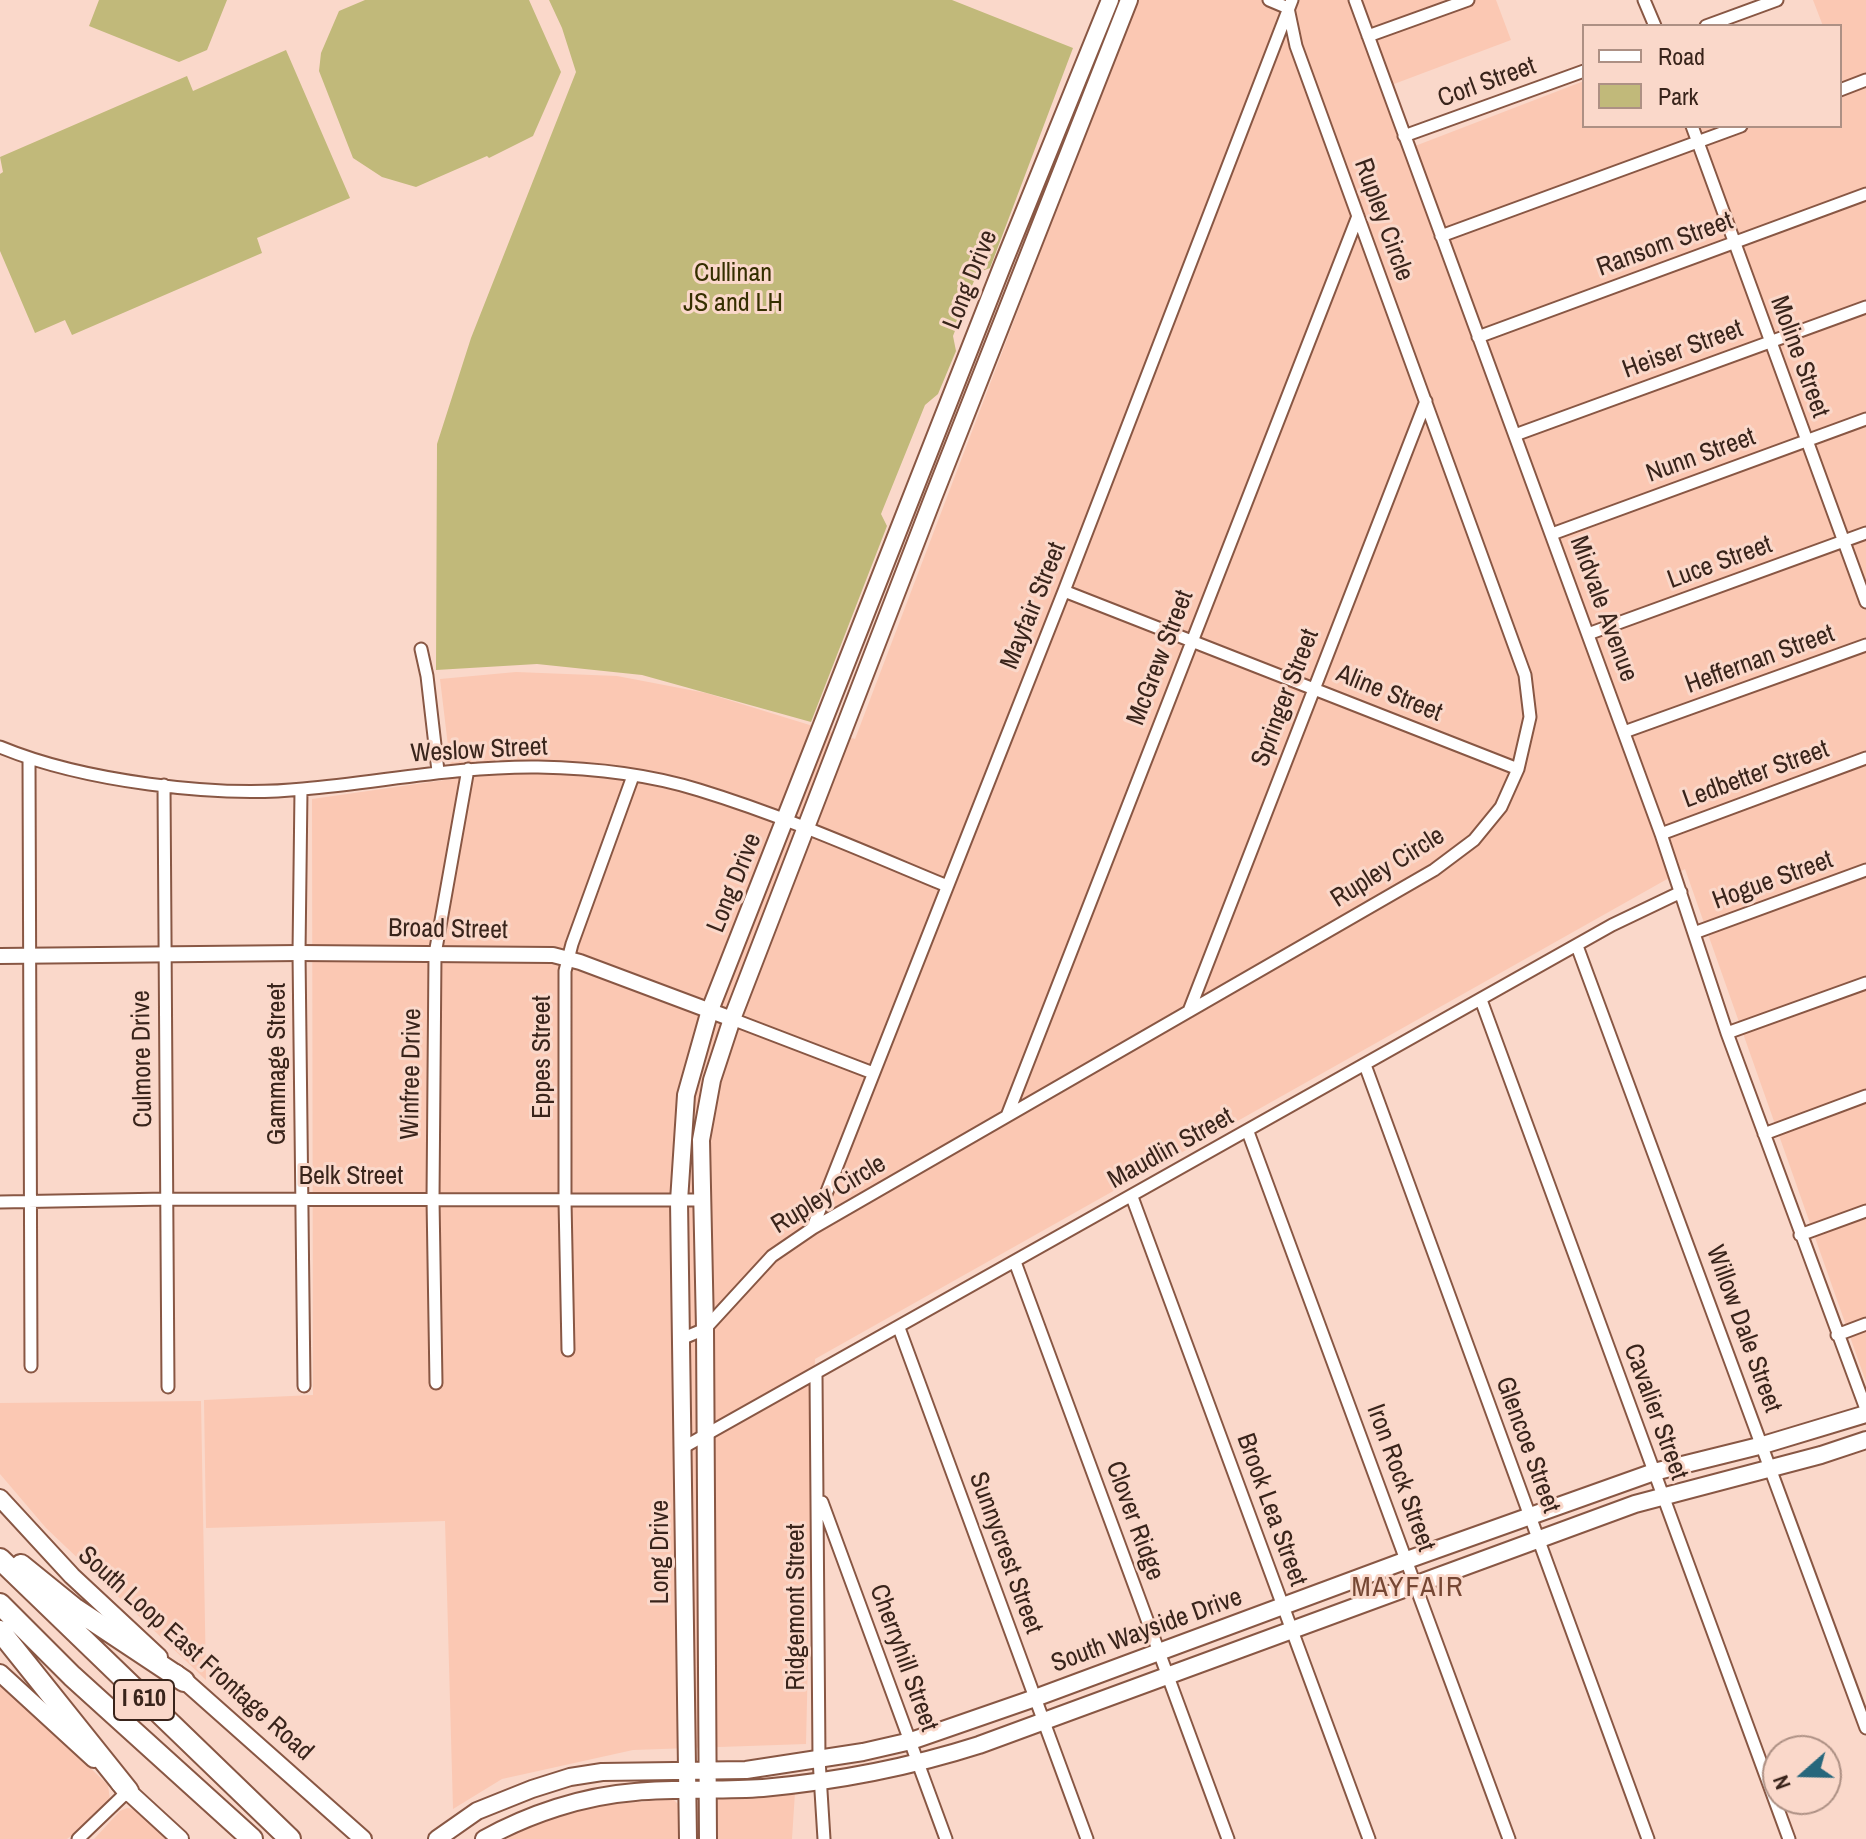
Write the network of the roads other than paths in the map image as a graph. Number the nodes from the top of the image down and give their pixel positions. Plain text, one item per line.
1 (1110, 0) edge
2 (1129, 0) edge
3 (1269, 0) edge
4 (1355, 0) edge
5 (1468, 0) edge
6 (1644, 0) edge
7 (1777, 0) edge
8 (1290, 4) edge
9 (1654, 24) edge
10 (1711, 24) edge
11 (1368, 36) junction
12 (1089, 52) junction
13 (1104, 64) junction
14 (1582, 72) edge
15 (1866, 80) edge
16 (1842, 89) edge
17 (1693, 128) edge
18 (1736, 128) edge
19 (1404, 136) junction
20 (1697, 142) junction
21 (1046, 158) junction
22 (1064, 166) junction
23 (1866, 194) edge
24 (1358, 216) junction
25 (1441, 236) junction
26 (1734, 242) junction
27 (1003, 264) junction
28 (1023, 270) junction
29 (1866, 307) edge
30 (1478, 337) junction
31 (1770, 341) junction
32 (958, 381) junction
33 (976, 389) junction
34 (1426, 401) junction
35 (1866, 419) edge
36 (1515, 435) junction
37 (1807, 441) junction
38 (915, 491) junction
39 (933, 498) junction
40 (1866, 533) edge
41 (1552, 534) junction
42 (1844, 541) junction
43 (1064, 591) junction
44 (1866, 602) edge
45 (867, 613) junction
46 (886, 620) junction
47 (1588, 634) junction
48 (1191, 641) junction
49 (1866, 645) edge
50 (421, 649) dead end
51 (1314, 688) junction
52 (824, 723) junction
53 (844, 730) junction
54 (1624, 732) junction
55 (0, 747) edge
56 (1866, 758) edge
57 (29, 759) junction
58 (468, 769) junction
59 (1518, 769) junction
60 (438, 771) junction
61 (633, 776) junction
62 (164, 785) junction
63 (301, 790) junction
64 (786, 821) junction
65 (806, 828) junction
66 (1661, 834) junction
67 (1866, 870) edge
68 (947, 886) junction
69 (1681, 892) junction
70 (746, 921) junction
71 (766, 931) junction
72 (1694, 933) junction
73 (1577, 946) junction
74 (299, 953) junction
75 (163, 954) junction
76 (435, 954) junction
77 (0, 956) edge
78 (28, 956) junction
79 (567, 958) junction
80 (1866, 983) edge
81 (1481, 1000) junction
82 (710, 1010) junction
83 (1189, 1011) junction
84 (732, 1019) junction
85 (1727, 1033) junction
86 (1365, 1065) junction
87 (873, 1073) junction
88 (1866, 1096) edge
89 (1007, 1116) junction
90 (1248, 1132) junction
91 (1764, 1134) junction
92 (1132, 1197) junction
93 (167, 1199) junction
94 (301, 1199) junction
95 (433, 1199) junction
96 (703, 1200) junction
97 (565, 1201) junction
98 (679, 1201) junction
99 (0, 1202) edge
100 (30, 1202) junction
101 (1866, 1211) edge
102 (813, 1228) junction
103 (1800, 1235) junction
104 (1015, 1262) junction
105 (1866, 1324) edge
106 (899, 1328) junction
107 (705, 1329) junction
108 (1837, 1335) junction
109 (681, 1339) junction
110 (568, 1350) dead end
111 (31, 1366) dead end
112 (816, 1374) junction
113 (436, 1383) dead end
114 (304, 1386) dead end
115 (168, 1387) dead end
116 (1866, 1412) edge
117 (706, 1435) junction
118 (1866, 1440) edge
119 (1763, 1445) junction
120 (684, 1447) junction
121 (1771, 1467) junction
122 (1654, 1472) junction
123 (818, 1492) junction
124 (1663, 1494) junction
125 (0, 1498) edge
126 (1529, 1515) junction
127 (1537, 1539) junction
128 (0, 1549) edge
129 (685, 1551) junction
130 (707, 1552) junction
131 (0, 1559) edge
132 (1407, 1560) junction
133 (1416, 1584) junction
134 (0, 1604) edge
135 (1283, 1606) junction
136 (1292, 1630) junction
137 (0, 1631) edge
138 (1159, 1652) junction
139 (685, 1661) junction
140 (707, 1662) junction
141 (0, 1673) edge
142 (1167, 1676) junction
143 (184, 1681) junction
144 (1035, 1698) junction
145 (1043, 1722) junction
146 (1866, 1728) edge
147 (911, 1741) junction
148 (819, 1759) junction
149 (918, 1762) junction
150 (687, 1770) junction
151 (708, 1770) junction
152 (821, 1782) junction
153 (532, 1789) junction
154 (708, 1790) junction
155 (128, 1791) junction
156 (687, 1791) junction
157 (535, 1816) junction
158 (78, 1839) edge
159 (180, 1839) edge
160 (252, 1839) edge
161 (290, 1839) edge
162 (363, 1839) edge
163 (437, 1839) edge
164 (484, 1839) edge
165 (688, 1839) edge
166 (708, 1839) edge
167 (824, 1839) edge
168 (946, 1839) edge
169 (1087, 1839) edge
170 (1228, 1839) edge
171 (1369, 1839) edge
172 (1509, 1839) edge
173 (1648, 1839) edge
174 (1789, 1839) edge

1 - 12 main road, Long Drive
2 - 13 main road, Long Drive
3 - 8 street
4 - 11 street, Midvale Avenue
5 - 11 street
6 - 9 street
7 - 10 street
8 - 24 street, Rupley Circle
8 - 43 street, Mayfair Street
11 - 19 street, Midvale Avenue
12 - 13 main road
12 - 21 main road, Long Drive
13 - 22 main road, Long Drive
14 - 19 street, Corl Street
15 - 16 street
17 - 20 street, Moline Street
18 - 20 street
19 - 25 street, Midvale Avenue
20 - 25 street
20 - 26 street, Moline Street
21 - 22 main road
21 - 27 main road, Long Drive
22 - 28 main road, Long Drive
23 - 26 street, Ransom Street
24 - 34 street, Rupley Circle
24 - 48 street, McGrew Street
25 - 30 street, Midvale Avenue
26 - 30 street, Ransom Street
26 - 31 street, Moline Street
27 - 28 main road
27 - 32 main road, Long Drive
28 - 33 main road, Long Drive
29 - 31 street, Heiser Street
30 - 36 street, Midvale Avenue
31 - 36 street, Heiser Street
31 - 37 street, Moline Street
32 - 33 main road
32 - 38 main road, Long Drive
33 - 39 main road, Long Drive
34 - 51 street, Springer Street
34 - 59 street, Rupley Circle
35 - 37 street, Nunn Street
36 - 41 street, Midvale Avenue
37 - 41 street, Nunn Street
37 - 42 street, Moline Street
38 - 39 main road
38 - 45 main road, Long Drive
39 - 46 main road, Long Drive
40 - 42 street, Luce Street
41 - 47 street, Midvale Avenue
42 - 44 street, Moline Street
42 - 47 street, Luce Street
43 - 48 street, Aline Street
43 - 68 street, Mayfair Street
45 - 46 main road
45 - 52 main road, Long Drive
46 - 53 main road, Long Drive
47 - 54 street, Midvale Avenue
48 - 51 street, Aline Street
48 - 89 street, McGrew Street
49 - 54 street, Heffernan Street
50 - 60 street
51 - 59 street, Aline Street
51 - 83 street, Springer Street
52 - 53 main road
52 - 64 main road, Long Drive
53 - 65 main road, Long Drive
54 - 66 street, Midvale Avenue
55 - 57 street, Weslow Street
56 - 66 street, Ledbetter Street
57 - 62 street, Weslow Street
57 - 78 street
58 - 60 street, Weslow Street
58 - 61 street, Weslow Street
58 - 76 street, Winfree Drive
59 - 83 street, Rupley Circle
60 - 63 street, Weslow Street
61 - 64 street, Weslow Street
61 - 79 street, Eppes Street
62 - 63 street, Weslow Street
62 - 75 street, Culmore Drive
63 - 74 street, Gammage Street
64 - 65 street, Weslow Street
64 - 70 main road, Long Drive
65 - 68 street, Weslow Street
65 - 71 main road, Long Drive
66 - 69 street, Midvale Avenue
67 - 72 street, Hogue Street
68 - 87 street, Mayfair Street
69 - 72 street, Midvale Avenue
69 - 73 street, Maudlin Street
70 - 71 main road
70 - 82 main road, Long Drive
71 - 84 main road, Long Drive
72 - 85 street, Midvale Avenue
73 - 81 street, Maudlin Street
73 - 119 street, Willow Dale Street
74 - 75 street, Broad Street
74 - 76 street, Broad Street
74 - 94 street, Gammage Street
75 - 78 street, Broad Street
75 - 93 street, Culmore Drive
76 - 79 street, Broad Street
76 - 95 street, Winfree Drive
77 - 78 street, Broad Street
78 - 100 street
79 - 82 street, Broad Street
79 - 97 street, Eppes Street
80 - 85 street
81 - 86 street, Maudlin Street
81 - 122 street, Cavalier Street
82 - 84 street, Broad Street
82 - 98 main road, Long Drive
83 - 89 street, Rupley Circle
84 - 87 street, Broad Street
84 - 96 main road, Long Drive
85 - 91 street, Midvale Avenue
86 - 90 street, Maudlin Street
86 - 126 street, Glencoe Street
87 - 102 street, Mayfair Street
88 - 91 street
89 - 102 street, Rupley Circle
90 - 92 street, Maudlin Street
90 - 132 street, Iron Rock Street
91 - 103 street, Midvale Avenue
92 - 104 street, Maudlin Street
92 - 135 street, Brook Lea Street
93 - 94 street, Belk Street
93 - 100 street, Belk Street
93 - 115 street, Culmore Drive
94 - 95 street, Belk Street
94 - 114 street, Gammage Street
95 - 97 street, Belk Street
95 - 113 street, Winfree Drive
96 - 98 street, Belk Street
96 - 107 main road, Long Drive
97 - 98 street, Belk Street
97 - 110 street, Eppes Street
98 - 109 main road, Long Drive
99 - 100 street, Belk Street
100 - 111 street
101 - 103 street
102 - 107 street, Rupley Circle
103 - 108 street, Midvale Avenue
104 - 106 street, Maudlin Street
104 - 138 street, Clover Ridge
105 - 108 street
106 - 112 street, Maudlin Street
106 - 144 street, Sunnycrest Street
107 - 109 street, Rupley Circle
107 - 117 main road, Long Drive
108 - 116 street, Midvale Avenue
109 - 120 main road, Long Drive
112 - 117 street, Maudlin Street
112 - 123 street, Ridgemont Street
116 - 119 main road, South Wayside Drive
117 - 120 street, Maudlin Street
117 - 130 main road, Long Drive
118 - 121 main road, South Wayside Drive
119 - 121 street, Willow Dale Street
119 - 122 main road, South Wayside Drive
120 - 129 main road, Long Drive
121 - 124 main road, South Wayside Drive
121 - 146 street, Willow Dale Street
122 - 124 street, Cavalier Street
122 - 126 main road, South Wayside Drive
123 - 147 street, Cherryhill Street
123 - 148 street, Ridgemont Street
124 - 127 main road, South Wayside Drive
124 - 174 street, Cavalier Street
125 - 143 main road, South Loop East Frontage Road
126 - 127 street, Glencoe Street
126 - 132 main road, South Wayside Drive
127 - 133 main road, South Wayside Drive
127 - 173 street, Glencoe Street
128 - 143 highway
129 - 130 main road
129 - 139 main road, Long Drive
130 - 140 main road, Long Drive
131 - 161 highway, I 610
132 - 133 street, Iron Rock Street
132 - 135 main road, South Wayside Drive
133 - 136 main road, South Wayside Drive
133 - 172 street, Iron Rock Street
134 - 160 highway, I 610
135 - 136 street, Brook Lea Street
135 - 138 main road, South Wayside Drive
136 - 142 main road, South Wayside Drive
136 - 171 street, Brook Lea Street
137 - 155 highway
138 - 142 street, Clover Ridge
138 - 144 main road, South Wayside Drive
139 - 140 main road
139 - 150 main road, Long Drive
140 - 151 main road, Long Drive
141 - 155 main road
142 - 145 main road, South Wayside Drive
142 - 170 street, Clover Ridge
143 - 162 main road, South Loop East Frontage Road
144 - 145 street, Sunnycrest Street
144 - 147 main road, South Wayside Drive
145 - 149 main road, South Wayside Drive
145 - 169 street, Sunnycrest Street
147 - 148 main road, South Wayside Drive
147 - 149 street, Cherryhill Street
148 - 151 main road, South Wayside Drive
148 - 152 street, Ridgemont Street
149 - 152 main road, South Wayside Drive
149 - 168 street, Cherryhill Street
150 - 151 main road, South Wayside Drive
150 - 153 main road, South Wayside Drive
150 - 156 main road, Long Drive
151 - 154 main road, Long Drive
152 - 154 main road, South Wayside Drive
152 - 167 street, Ridgemont Street
153 - 157 main road
153 - 163 main road, South Wayside Drive
154 - 156 main road, South Wayside Drive
154 - 166 main road, Long Drive
155 - 158 street
155 - 159 main road
156 - 157 main road, South Wayside Drive
156 - 165 main road, Long Drive
157 - 164 main road, South Wayside Drive

